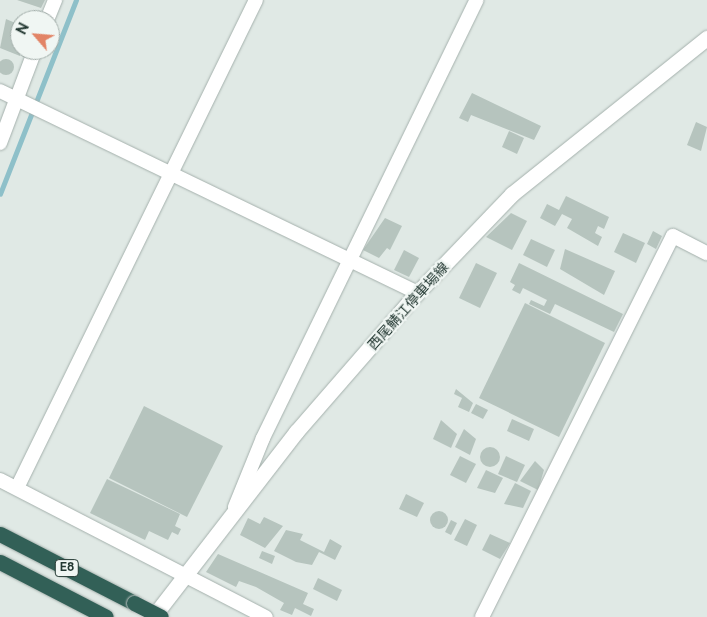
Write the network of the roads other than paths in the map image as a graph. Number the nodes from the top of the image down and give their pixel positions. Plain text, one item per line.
1 (256, 0) edge
2 (477, 0) edge
3 (707, 38) edge
4 (31, 60) edge
5 (0, 92) edge
6 (16, 99) junction
7 (0, 143) edge
8 (172, 175) junction
9 (707, 253) edge
10 (349, 261) junction
11 (417, 293) junction
12 (0, 480) edge
13 (17, 488) junction
14 (227, 526) junction
15 (0, 534) edge
16 (0, 562) edge
17 (186, 575) junction
18 (106, 617) edge
19 (152, 617) edge
20 (162, 617) edge
21 (266, 617) edge
22 (482, 617) edge

1 - 8 street
2 - 10 street
3 - 11 main road, 西尾鯖江停車場線
4 - 6 street
5 - 6 street
6 - 7 street
6 - 8 street
8 - 10 street
8 - 13 street
9 - 22 street
10 - 11 street
10 - 14 street
11 - 14 main road, 西尾鯖江停車場線
12 - 13 street
13 - 17 street
14 - 17 main road, 西尾鯖江停車場線
15 - 20 highway, E8, bridge
16 - 18 highway, E8
17 - 19 main road, 西尾鯖江停車場線
17 - 21 street

